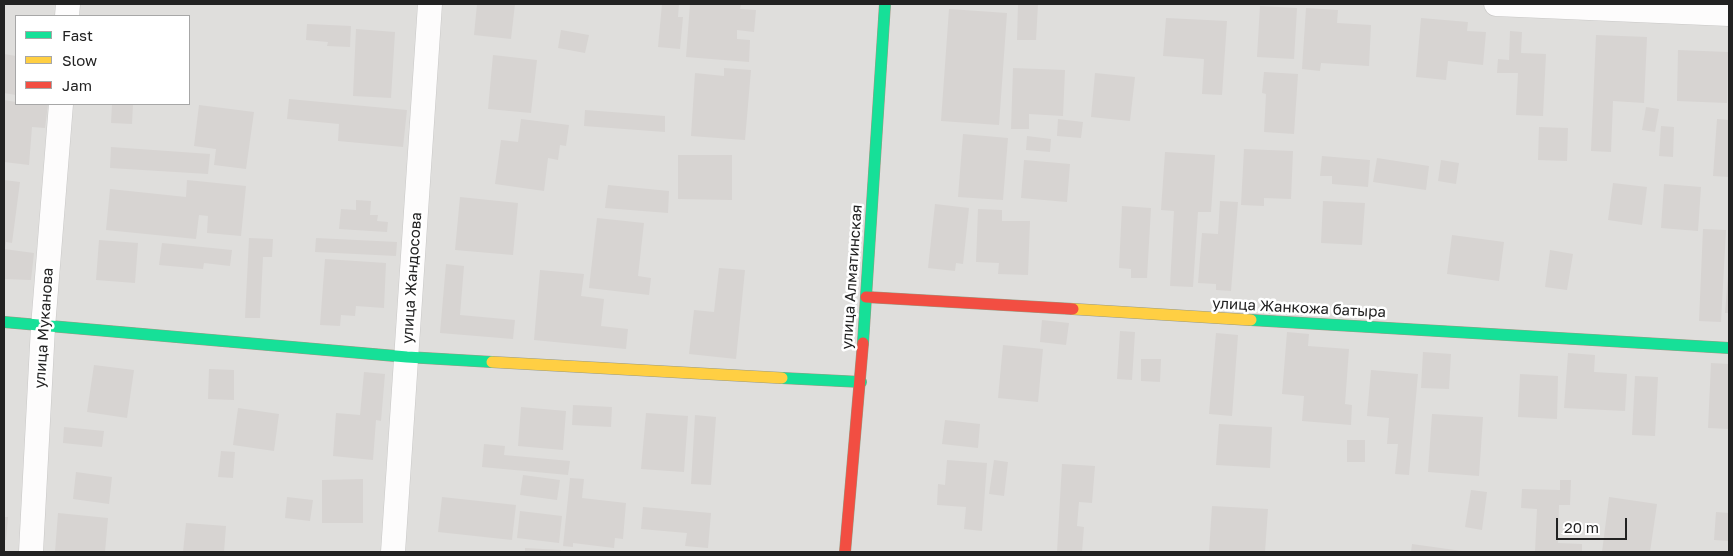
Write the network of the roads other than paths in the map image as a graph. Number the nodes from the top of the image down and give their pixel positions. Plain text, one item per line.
1 (430, 4) edge
2 (885, 4) edge
3 (1496, 4) edge
4 (1729, 14) edge
5 (60, 105) edge
6 (866, 297) junction
7 (4, 322) edge
8 (43, 326) junction
9 (1729, 348) edge
10 (407, 357) junction
11 (861, 382) junction
12 (31, 552) edge
13 (393, 552) edge
14 (845, 552) edge

1 - 10 street, улица Жандосова
2 - 6 street, улица Алматинская
3 - 4 street
5 - 8 street, улица Муканова
6 - 9 street, улица Жанкожа батыра
6 - 11 street, улица Алматинская
7 - 8 street
8 - 10 street
8 - 12 street, улица Муканова
10 - 11 street
10 - 13 street, улица Жандосова
11 - 14 street, улица Алматинская

